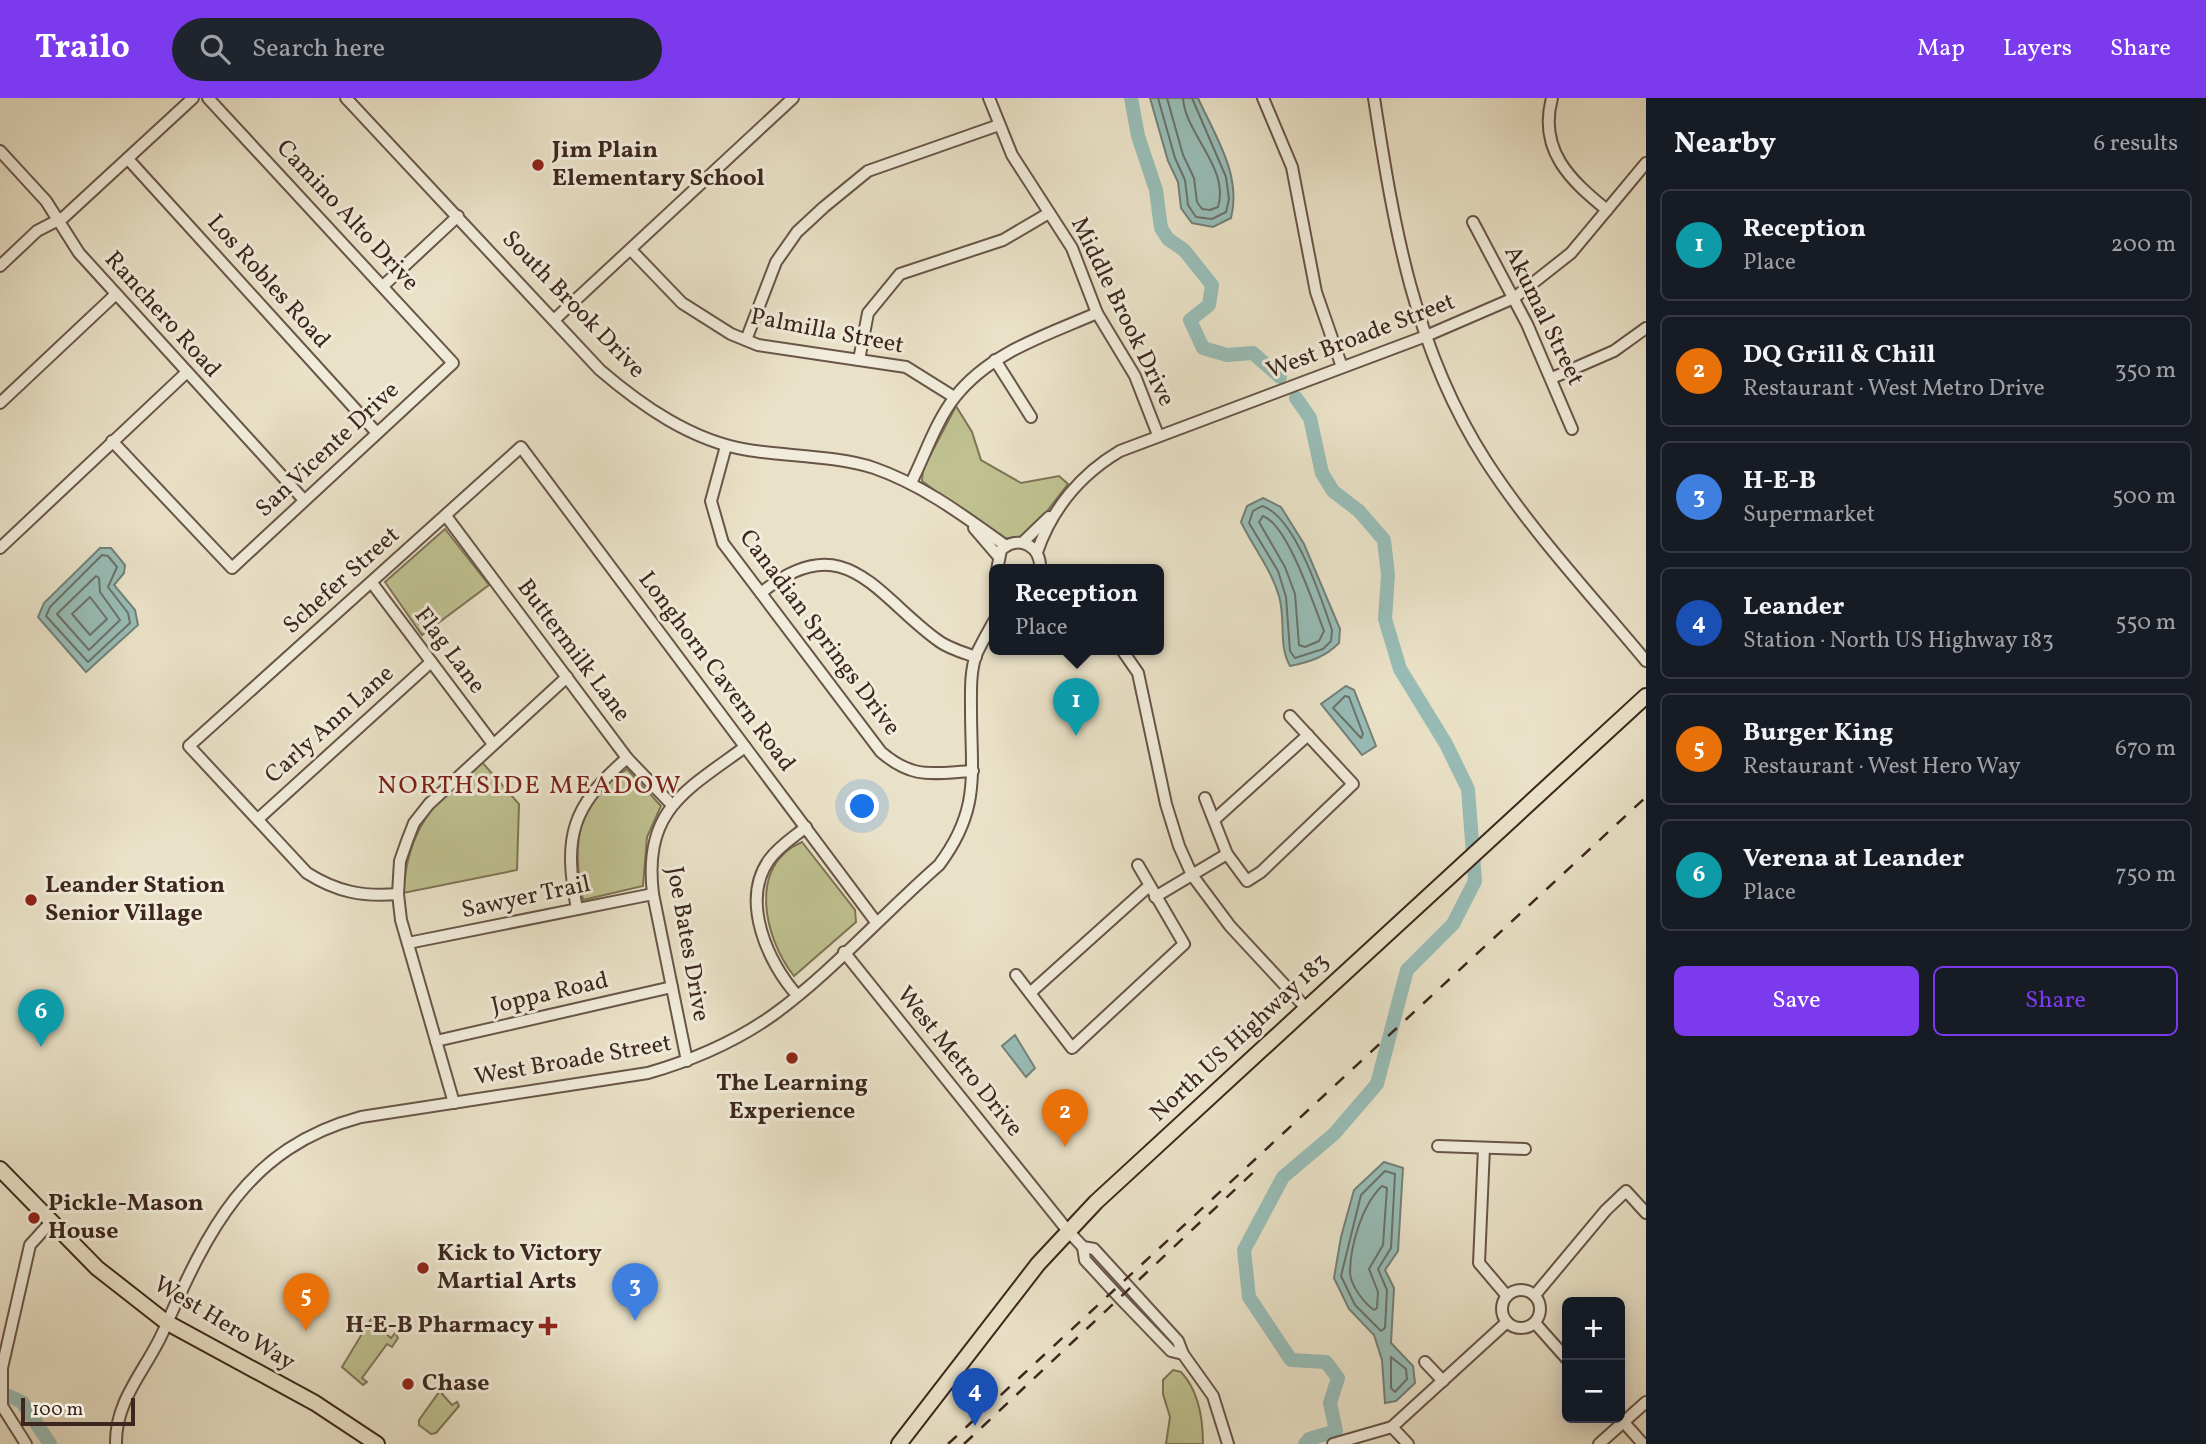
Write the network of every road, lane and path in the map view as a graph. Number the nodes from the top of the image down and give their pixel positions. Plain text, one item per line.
1 (193, 98) edge
2 (208, 98) edge
3 (346, 98) edge
4 (793, 98) edge
5 (989, 98) edge
6 (1263, 98) edge
7 (1374, 98) edge
8 (1552, 98) edge
9 (999, 125) junction
10 (0, 150) edge
11 (128, 159) junction
12 (1646, 163) edge
13 (1607, 210) junction
14 (1049, 213) junction
15 (458, 216) junction
16 (59, 221) junction
17 (1473, 222) dead end
18 (631, 250) junction
19 (0, 266) edge
20 (383, 286) junction
21 (116, 294) junction
22 (1514, 298) junction
23 (1097, 313) junction
24 (554, 320) junction
25 (1646, 328) edge
26 (1426, 336) junction
27 (746, 340) junction
28 (859, 360) junction
29 (995, 360) junction
30 (453, 363) joint
31 (1342, 367) junction
32 (186, 373) junction
33 (1552, 378) junction
34 (954, 397) junction
35 (0, 403) edge
36 (1031, 416) dead end
37 (1572, 429) dead end
38 (377, 433) junction
39 (1158, 435) junction
40 (112, 440) junction
41 (726, 446) junction
42 (522, 447) joint
43 (912, 483) junction
44 (303, 499) junction
45 (1061, 505) junction
46 (446, 516) junction
47 (970, 523) junction
48 (1023, 542) junction
49 (1006, 545) junction
50 (0, 548) edge
51 (1037, 552) junction
52 (998, 556) junction
53 (997, 564) edge
54 (1039, 564) edge
55 (372, 583) junction
56 (761, 593) junction
57 (989, 631) edge
58 (1125, 655) edge
59 (976, 657) junction
60 (1646, 661) edge
61 (431, 662) junction
62 (567, 677) junction
63 (1646, 696) edge
64 (1290, 716) dead end
65 (1308, 735) junction
66 (493, 744) junction
67 (745, 747) junction
68 (626, 758) junction
69 (973, 771) junction
70 (1205, 798) dead end
71 (672, 806) junction
72 (258, 818) junction
73 (1214, 820) junction
74 (806, 827) junction
75 (1227, 854) junction
76 (1138, 865) dead end
77 (1192, 875) junction
78 (1149, 886) junction
79 (398, 894) junction
80 (653, 894) junction
81 (1155, 897) junction
82 (577, 909) junction
83 (876, 922) junction
84 (408, 943) junction
85 (844, 952) junction
86 (1016, 975) dead end
87 (672, 987) junction
88 (1030, 993) junction
89 (797, 995) junction
90 (1306, 1008) junction
91 (436, 1041) junction
92 (687, 1061) junction
93 (454, 1103) junction
94 (1438, 1146) dead end
95 (1484, 1148) junction
96 (1525, 1149) dead end
97 (0, 1169) edge
98 (1646, 1213) edge
99 (50, 1223) junction
100 (1068, 1231) junction
101 (1535, 1295) junction
102 (1507, 1296) junction
103 (166, 1322) junction
104 (1507, 1322) junction
105 (1535, 1323) junction
106 (1562, 1354) edge
107 (1425, 1362) dead end
108 (1443, 1381) junction
109 (1646, 1402) edge
110 (1625, 1417) edge
111 (1618, 1423) edge
112 (1624, 1423) edge
113 (1392, 1427) junction
114 (26, 1444) edge
115 (116, 1444) edge
116 (377, 1444) edge
117 (899, 1444) edge
118 (1228, 1444) edge
119 (1333, 1444) edge
120 (1408, 1444) edge
121 (1599, 1444) edge
122 (1643, 1444) edge

1 - 11 street
2 - 20 street, Camino Alto Drive
3 - 15 street, South Brook Drive
4 - 18 street
5 - 9 street, Middle Brook Drive
6 - 31 street
7 - 26 street
8 - 13 street
9 - 14 street, Middle Brook Drive
9 - 27 street
10 - 16 street, Ranchero Road
11 - 16 street
11 - 38 street, Los Robles Road
12 - 13 street, West Broade Street
13 - 22 street, West Broade Street
14 - 23 street, Middle Brook Drive
14 - 28 street
15 - 20 street
15 - 24 street, South Brook Drive
16 - 19 street
16 - 21 street, Ranchero Road
17 - 22 street, Akumal Street
18 - 24 street
18 - 27 street, Palmilla Street
20 - 30 street, Camino Alto Drive
21 - 32 street, Ranchero Road
21 - 35 street
22 - 26 street, West Broade Street
22 - 33 street, Akumal Street
23 - 29 street
23 - 39 street, Middle Brook Drive
24 - 41 street, South Brook Drive
25 - 33 street
26 - 31 street, West Broade Street
26 - 60 street
27 - 28 street, Palmilla Street
28 - 34 street, Palmilla Street
29 - 34 street
29 - 36 street
30 - 38 street, San Vicente Drive
31 - 39 street, West Broade Street
32 - 40 street
32 - 44 street, Ranchero Road
33 - 37 street, Akumal Street
34 - 43 street
38 - 44 street, San Vicente Drive
39 - 45 street, West Broade Street
40 - 44 street, San Vicente Drive
40 - 50 street
41 - 43 street, South Brook Drive
41 - 56 street, Canadian Springs Drive
42 - 46 street, Schefer Street
42 - 67 street, Longhorn Cavern Road
43 - 47 street, South Brook Drive
45 - 48 street, West Broade Street
45 - 51 street, West Broade Street
46 - 55 street, Schefer Street
46 - 62 street, Buttermilk Lane
47 - 49 street, South Brook Drive
47 - 52 street, South Brook Drive
48 - 49 street
48 - 51 street
49 - 52 street
51 - 54 street
52 - 53 street
55 - 61 street, Flag Lane
55 - 72 street, Schefer Street
56 - 59 street
56 - 69 street, Canadian Springs Drive
57 - 59 street, West Broade Street
58 - 77 street
59 - 69 street, West Broade Street
61 - 66 street, Flag Lane
61 - 72 street, Carly Ann Lane
62 - 66 street
62 - 68 street, Buttermilk Lane
63 - 90 main road, North US Highway 183
64 - 65 street
65 - 73 street
65 - 75 street
66 - 79 street
67 - 71 street, Joe Bates Drive
67 - 74 street, Longhorn Cavern Road
68 - 71 street, Buttermilk Lane
68 - 82 street
69 - 83 street, West Broade Street
70 - 73 street
71 - 80 street, Joe Bates Drive
72 - 79 street
73 - 75 street
74 - 83 street, Longhorn Cavern Road
74 - 89 street
75 - 77 street
76 - 78 street
77 - 81 street
77 - 90 street
78 - 81 street
78 - 88 street
79 - 84 street
80 - 82 street, Sawyer Trail
80 - 87 street, Joe Bates Drive
81 - 88 street
82 - 84 street, Sawyer Trail
83 - 85 street, West Broade Street
84 - 91 street
85 - 89 street, West Broade Street
85 - 100 street, West Metro Drive
86 - 88 street
87 - 91 street, Joppa Road
87 - 92 street, Joe Bates Drive
89 - 92 street, West Broade Street
90 - 100 main road, North US Highway 183
91 - 93 street
92 - 93 street, West Broade Street
93 - 103 street, West Broade Street
94 - 95 street
95 - 96 street
95 - 102 street
97 - 99 main road, West Hero Way
98 - 101 street
99 - 103 main road, West Hero Way
99 - 114 street
100 - 117 main road, North US Highway 183
100 - 118 street, West Metro Drive
101 - 102 street
101 - 105 street
102 - 104 street
103 - 115 street, West Broade Street
103 - 116 main road, West Hero Way
104 - 105 street
104 - 108 street
105 - 106 street
107 - 108 street
108 - 113 street
109 - 110 street
111 - 121 street
112 - 122 street
113 - 119 street
113 - 120 street

